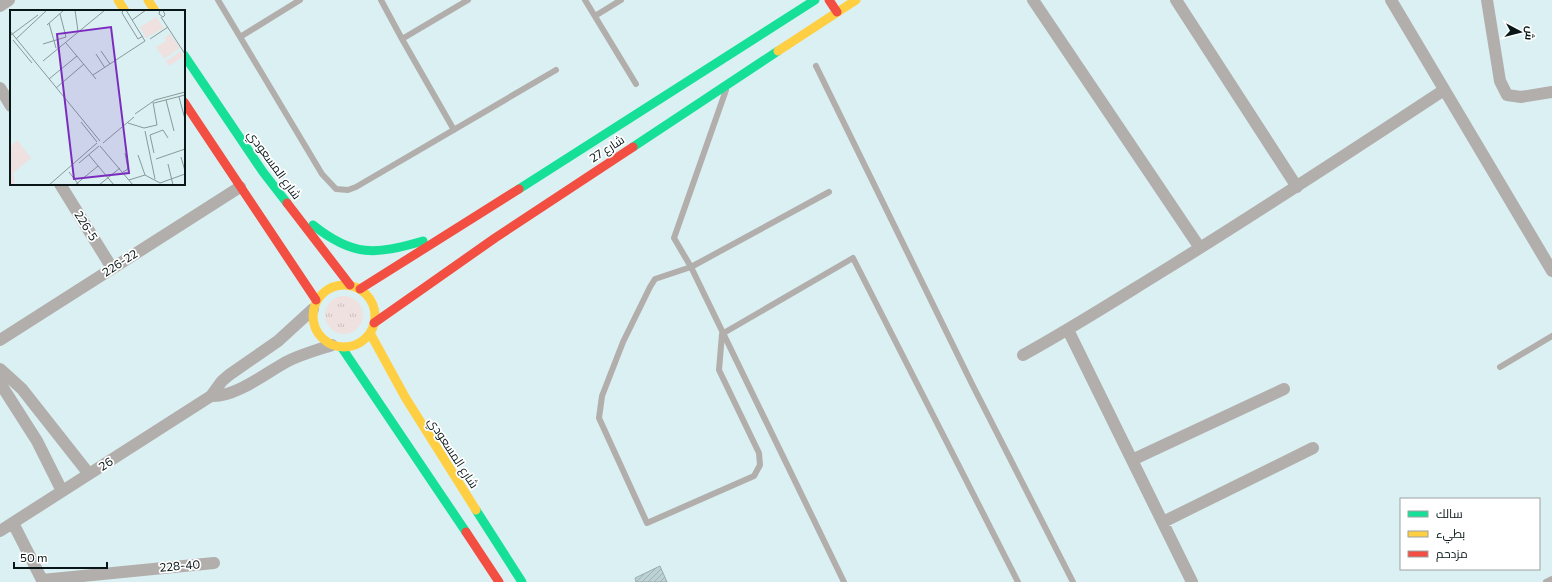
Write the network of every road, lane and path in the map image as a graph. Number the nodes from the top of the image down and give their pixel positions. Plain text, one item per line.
1 (9, 0) edge
2 (118, 0) edge
3 (148, 0) edge
4 (218, 0) edge
5 (300, 0) edge
6 (381, 0) edge
7 (468, 0) edge
8 (585, 0) edge
9 (621, 0) edge
10 (815, 0) edge
11 (829, 0) edge
12 (856, 0) edge
13 (1033, 0) edge
14 (1176, 0) edge
15 (1391, 0) edge
16 (1487, 0) edge
17 (0, 6) edge
18 (124, 10) edge
19 (154, 10) edge
20 (837, 12) junction
21 (595, 16) junction
22 (240, 37) junction
23 (402, 39) junction
24 (185, 57) edge
25 (816, 66) dead end
26 (556, 70) dead end
27 (729, 83) junction
28 (636, 84) dead end
29 (0, 88) edge
30 (1444, 90) junction
31 (1552, 92) edge
32 (10, 104) edge
33 (185, 104) edge
34 (454, 130) junction
35 (61, 185) edge
36 (240, 187) junction
37 (1297, 187) junction
38 (829, 192) dead end
39 (286, 201) junction
40 (452, 232) junction
41 (1200, 248) junction
42 (691, 267) junction
43 (112, 268) junction
44 (1552, 271) edge
45 (350, 285) junction
46 (360, 289) junction
47 (314, 305) junction
48 (374, 323) junction
49 (1068, 330) junction
50 (370, 333) junction
51 (722, 334) junction
52 (1552, 336) edge
53 (0, 340) edge
54 (337, 346) junction
55 (1023, 354) dead end
56 (1500, 367) dead end
57 (0, 369) edge
58 (0, 383) edge
59 (1284, 389) dead end
60 (211, 396) junction
61 (1313, 448) dead end
62 (1132, 460) junction
63 (89, 474) junction
64 (62, 491) junction
65 (13, 522) junction
66 (1163, 522) junction
67 (0, 531) edge
68 (214, 563) dead end
69 (1552, 579) edge
70 (499, 582) edge
71 (522, 582) edge
72 (844, 582) edge
73 (1018, 582) edge
74 (1073, 582) edge
75 (1192, 582) edge
76 (1546, 582) edge

1 - 17 street
2 - 18 main road
3 - 19 main road
4 - 22 lane
5 - 22 lane
6 - 23 lane
7 - 23 lane
8 - 21 lane
9 - 21 lane
10 - 40 main road, شارع 27
11 - 20 main road
12 - 20 main road, شارع 27
13 - 41 street
14 - 37 street
15 - 30 street
16 - 31 street
20 - 27 main road, شارع 27
21 - 28 lane
22 - 34 lane
23 - 34 lane
24 - 39 main road, شارع المسعودي
25 - 74 lane
26 - 34 lane
27 - 42 lane
27 - 48 main road, شارع 27
29 - 32 street
30 - 37 street
30 - 44 street
33 - 36 main road
35 - 43 street, 226-5
36 - 43 street, 226-22
36 - 47 main road
37 - 41 street
38 - 42 lane
39 - 40 main road
39 - 45 main road, شارع المسعودي
40 - 46 main road, شارع 27
41 - 49 street
42 - 51 lane
42 - 51 lane
43 - 53 street, 226-22
45 - 46 main road
45 - 47 main road
46 - 48 main road
47 - 54 main road
47 - 60 street
48 - 50 main road
49 - 55 street
49 - 62 street
50 - 54 main road
50 - 71 main road, شارع المسعودي
51 - 72 lane
51 - 73 lane
52 - 56 lane
54 - 60 street
54 - 70 main road
57 - 63 street
58 - 64 street
59 - 62 street
60 - 63 street, 26
61 - 66 street
62 - 66 street
63 - 64 street, 26
64 - 65 street, 26
65 - 67 street, 26
65 - 68 street, 228-40
66 - 75 street
69 - 76 lane

